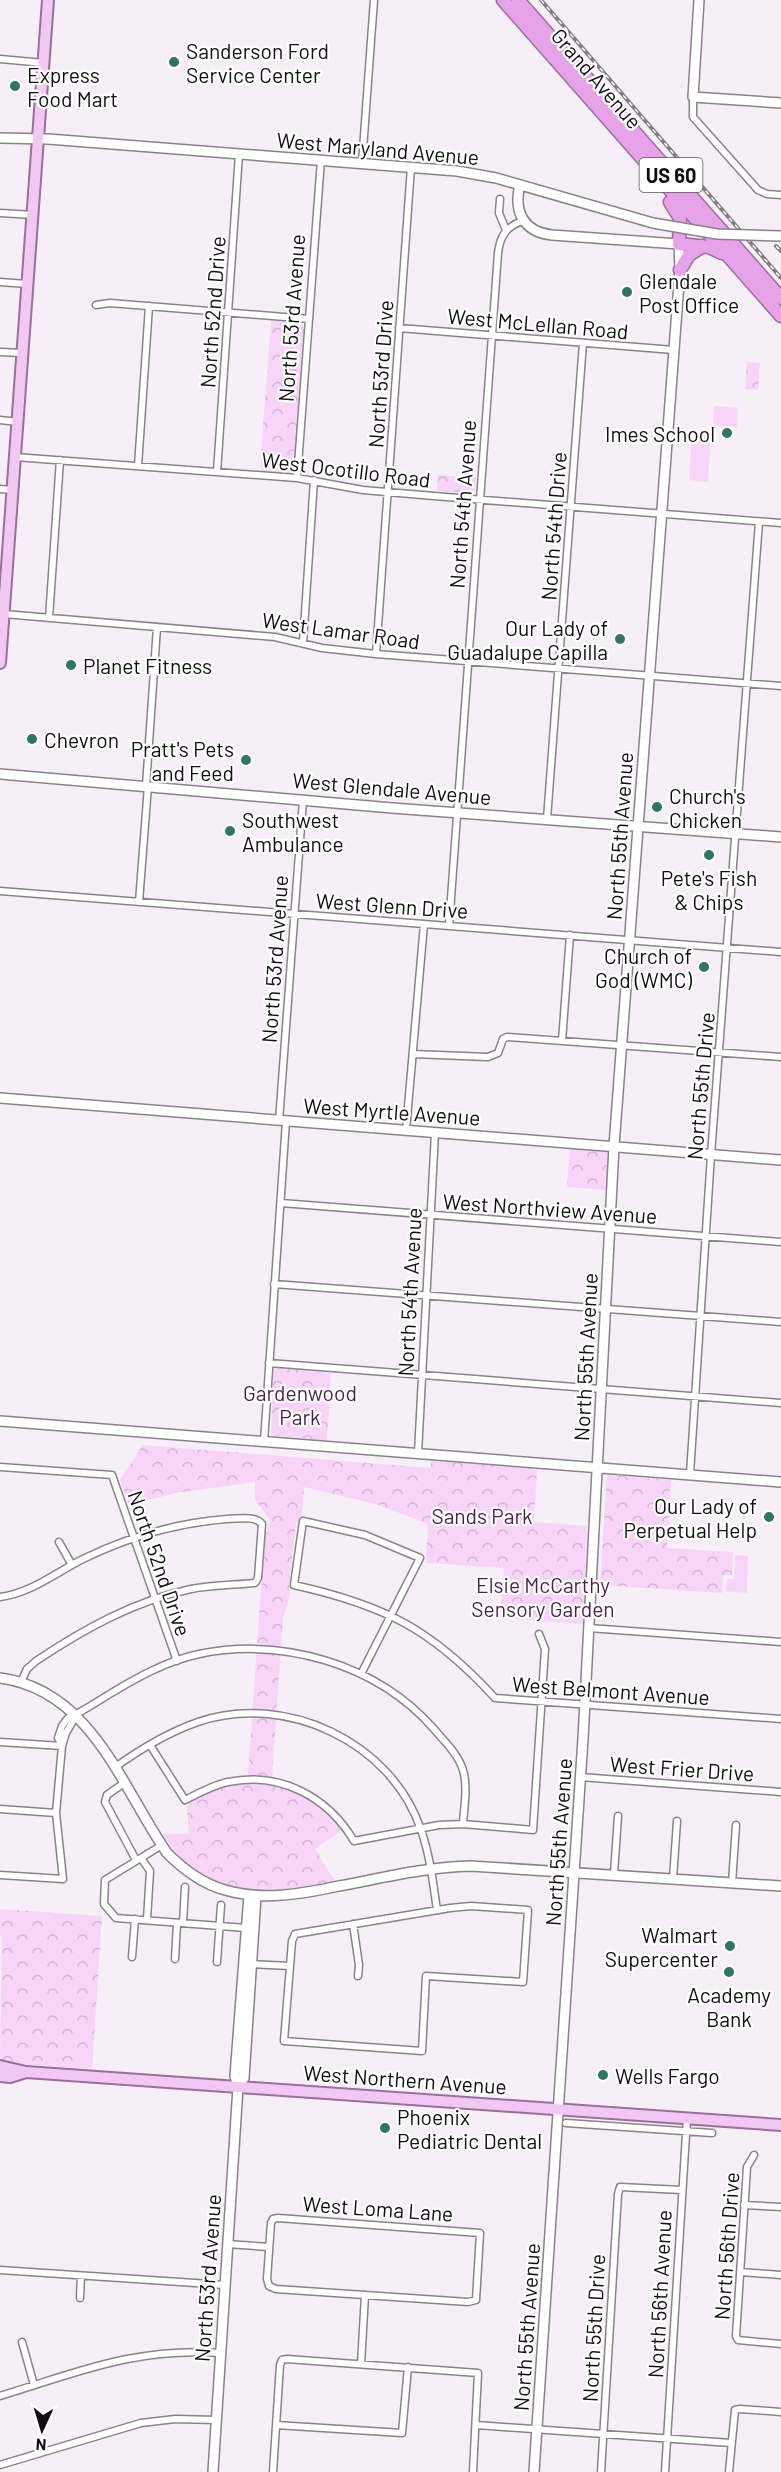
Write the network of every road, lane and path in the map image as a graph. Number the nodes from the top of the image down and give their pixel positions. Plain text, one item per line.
1 (48, 0) edge
2 (374, 0) edge
3 (503, 0) edge
4 (518, 0) edge
5 (699, 0) edge
6 (519, 18) junction
7 (552, 39) junction
8 (0, 60) edge
9 (44, 63) junction
10 (693, 97) junction
11 (781, 104) edge
12 (613, 126) junction
13 (0, 138) edge
14 (38, 140) junction
15 (239, 154) junction
16 (321, 160) junction
17 (362, 163) junction
18 (411, 167) junction
19 (520, 185) junction
20 (781, 195) edge
21 (500, 199) dead end
22 (0, 213) edge
23 (33, 215) junction
24 (522, 220) junction
25 (506, 230) junction
26 (781, 236) edge
27 (679, 244) junction
28 (703, 246) junction
29 (731, 259) junction
30 (680, 270) junction
31 (0, 282) edge
32 (27, 284) junction
33 (781, 298) edge
34 (96, 305) dead end
35 (149, 306) junction
36 (229, 312) junction
37 (781, 316) edge
38 (309, 319) junction
39 (399, 328) junction
40 (492, 335) junction
41 (583, 343) junction
42 (674, 350) junction
43 (0, 352) edge
44 (22, 353) junction
45 (0, 420) edge
46 (18, 422) junction
47 (15, 456) junction
48 (60, 460) junction
49 (138, 466) junction
50 (217, 472) junction
51 (297, 478) junction
52 (314, 480) junction
53 (0, 489) edge
54 (12, 490) junction
55 (388, 492) junction
56 (480, 500) junction
57 (571, 507) junction
58 (662, 514) junction
59 (759, 522) junction
60 (781, 523) edge
61 (4, 555) edge
62 (2, 618) edge
63 (49, 618) junction
64 (157, 627) junction
65 (303, 643) junction
66 (376, 654) junction
67 (468, 661) junction
68 (0, 663) edge
69 (560, 668) junction
70 (649, 676) junction
71 (747, 684) junction
72 (781, 686) edge
73 (0, 774) edge
74 (147, 786) junction
75 (303, 800) junction
76 (456, 812) junction
77 (548, 819) junction
78 (637, 826) junction
79 (736, 833) junction
80 (781, 837) edge
81 (0, 891) edge
82 (139, 902) junction
83 (296, 914) junction
84 (424, 924) junction
85 (448, 926) junction
86 (570, 935) junction
87 (629, 940) junction
88 (727, 948) junction
89 (781, 952) edge
90 (562, 1041) junction
91 (622, 1045) junction
92 (720, 1053) junction
93 (413, 1054) junction
94 (781, 1057) edge
95 (0, 1098) edge
96 (283, 1121) junction
97 (406, 1130) junction
98 (435, 1133) junction
99 (614, 1146) junction
100 (711, 1155) junction
101 (781, 1160) edge
102 (280, 1203) junction
103 (430, 1215) junction
104 (610, 1229) junction
105 (706, 1237) junction
106 (781, 1242) edge
107 (274, 1284) junction
108 (426, 1294) junction
109 (606, 1309) junction
110 (700, 1317) junction
111 (781, 1322) edge
112 (269, 1363) junction
113 (423, 1375) junction
114 (602, 1389) junction
115 (695, 1396) junction
116 (781, 1403) edge
117 (0, 1421) edge
118 (264, 1442) junction
119 (418, 1453) junction
120 (0, 1467) edge
121 (598, 1468) junction
122 (690, 1474) junction
123 (781, 1482) edge
124 (133, 1538) junction
125 (59, 1542) dead end
126 (72, 1565) junction
127 (0, 1597) edge
128 (153, 1599) junction
129 (392, 1615) junction
130 (589, 1628) junction
131 (539, 1634) dead end
132 (781, 1642) edge
133 (177, 1661) junction
134 (361, 1674) junction
135 (0, 1678) edge
136 (21, 1682) junction
137 (541, 1701) junction
138 (585, 1705) junction
139 (77, 1714) junction
140 (781, 1719) edge
141 (0, 1742) edge
142 (150, 1745) junction
143 (62, 1746) junction
144 (114, 1768) junction
145 (580, 1777) junction
146 (124, 1784) junction
147 (781, 1792) edge
148 (0, 1809) edge
149 (56, 1813) junction
150 (618, 1816) dead end
151 (677, 1821) dead end
152 (463, 1824) junction
153 (735, 1825) dead end
154 (421, 1828) junction
155 (162, 1845) junction
156 (139, 1859) junction
157 (430, 1870) junction
158 (574, 1872) junction
159 (614, 1874) junction
160 (0, 1875) edge
161 (673, 1878) junction
162 (732, 1883) junction
163 (781, 1886) edge
164 (185, 1887) dead end
165 (252, 1895) junction
166 (220, 1905) dead end
167 (437, 1910) junction
168 (135, 1919) junction
169 (147, 1920) junction
170 (180, 1923) junction
171 (353, 1924) junction
172 (219, 1926) junction
173 (246, 1929) junction
174 (132, 1956) dead end
175 (175, 1959) dead end
176 (217, 1962) dead end
177 (247, 1963) junction
178 (290, 1966) junction
179 (358, 1976) dead end
180 (0, 2066) edge
181 (26, 2072) junction
182 (0, 2076) edge
183 (238, 2087) junction
184 (556, 2109) junction
185 (687, 2118) junction
186 (566, 2123) dead end
187 (781, 2125) edge
188 (686, 2131) junction
189 (712, 2133) dead end
190 (754, 2155) dead end
191 (682, 2190) junction
192 (744, 2205) junction
193 (781, 2208) edge
194 (227, 2244) junction
195 (269, 2247) junction
196 (0, 2270) edge
197 (741, 2272) junction
198 (781, 2275) edge
199 (81, 2276) junction
200 (225, 2285) junction
201 (365, 2295) junction
202 (80, 2298) dead end
203 (22, 2342) dead end
204 (781, 2344) edge
205 (221, 2353) junction
206 (361, 2364) junction
207 (408, 2367) junction
208 (34, 2385) junction
209 (0, 2396) edge
210 (781, 2412) edge
211 (217, 2420) junction
212 (276, 2425) junction
213 (476, 2425) junction
214 (537, 2429) junction
215 (603, 2434) junction
216 (667, 2438) junction
217 (731, 2443) junction
218 (0, 2465) edge
219 (213, 2472) edge
220 (273, 2472) edge
221 (473, 2472) edge
222 (534, 2472) edge
223 (601, 2472) edge
224 (665, 2472) edge
225 (729, 2472) edge

1 - 9 main road
2 - 17 street
3 - 6 highway, Grand Avenue / US 60
4 - 7 highway, Grand Avenue / US 60
5 - 10 street
6 - 7 highway
6 - 12 highway, Grand Avenue / US 60
7 - 33 highway, Grand Avenue / US 60
8 - 9 street
9 - 14 main road
10 - 11 street
10 - 20 street
12 - 27 highway
12 - 29 highway, Grand Avenue / US 60
13 - 14 street, West Maryland Avenue
14 - 15 street, West Maryland Avenue
14 - 23 main road
15 - 16 street, West Maryland Avenue
15 - 36 street, North 52nd Drive
16 - 17 street, West Maryland Avenue
16 - 38 street, North 53rd Avenue
17 - 18 street, West Maryland Avenue
18 - 19 street, West Maryland Avenue
18 - 39 street, North 53rd Drive
19 - 24 street
19 - 26 street, West Maryland Avenue, bridge
21 - 25 street, North 54th Avenue
22 - 23 street
23 - 32 main road
24 - 25 street
24 - 27 street
25 - 40 street, North 54th Avenue
27 - 28 highway
27 - 30 street, North 55th Avenue
28 - 29 highway
28 - 30 highway
29 - 37 highway, Grand Avenue / US 60
30 - 42 street, North 55th Avenue
31 - 32 street
32 - 44 main road
34 - 35 street
35 - 36 street
35 - 49 street
36 - 38 street
36 - 50 street, North 52nd Drive
38 - 51 street, North 53rd Avenue
39 - 40 street, West McLellan Road
39 - 55 street, North 53rd Drive
40 - 41 street, West McLellan Road
40 - 56 street, North 54th Avenue
41 - 42 street, West McLellan Road
41 - 57 street, North 54th Drive
42 - 58 street, North 55th Avenue
43 - 44 street
44 - 46 main road
45 - 46 street
46 - 47 main road
47 - 48 street, West Ocotillo Road
47 - 54 main road
48 - 49 street, West Ocotillo Road
48 - 63 street
49 - 50 street, West Ocotillo Road
50 - 51 street, West Ocotillo Road
51 - 52 street, West Ocotillo Road
52 - 55 street, West Ocotillo Road
52 - 65 street
53 - 54 street
54 - 61 main road
55 - 56 street, West Ocotillo Road
55 - 66 street, North 53rd Drive
56 - 57 street, West Ocotillo Road
56 - 67 street, North 54th Avenue
57 - 58 street, West Ocotillo Road
57 - 69 street, North 54th Drive
58 - 59 street, West Ocotillo Road
58 - 70 street, North 55th Avenue
59 - 60 street, West Ocotillo Road
59 - 71 street, North 55th Drive
61 - 62 main road
62 - 63 street, West Lamar Road
62 - 68 main road
63 - 64 street, West Lamar Road
64 - 65 street, West Lamar Road
64 - 74 street
65 - 66 street, West Lamar Road
66 - 67 street, West Lamar Road
67 - 69 street, West Lamar Road
67 - 76 street, North 54th Avenue
69 - 70 street, West Lamar Road
69 - 77 street, North 54th Drive
70 - 71 street, West Lamar Road
70 - 78 street, North 55th Avenue
71 - 72 street, West Lamar Road
71 - 79 street, North 55th Drive
73 - 74 street, West Glendale Avenue
74 - 75 street, West Glendale Avenue
74 - 82 street
75 - 76 street, West Glendale Avenue
75 - 83 street, North 53rd Avenue
76 - 77 street, West Glendale Avenue
76 - 85 street, North 54th Avenue
77 - 78 street, West Glendale Avenue
78 - 79 street, West Glendale Avenue
78 - 87 street, North 55th Avenue
79 - 80 street, West Glendale Avenue
79 - 88 street, North 55th Drive
81 - 82 street, West Glenn Drive
82 - 83 street, West Glenn Drive
83 - 84 street, West Glenn Drive
83 - 96 street, North 53rd Avenue
84 - 85 street, West Glenn Drive
84 - 93 street
85 - 86 street, West Glenn Drive
86 - 87 street, West Glenn Drive
86 - 90 street
87 - 88 street, West Glenn Drive
87 - 91 street, North 55th Avenue
88 - 89 street, West Glenn Drive
88 - 92 street, North 55th Drive
90 - 91 street
90 - 93 street
91 - 92 street
91 - 99 street, North 55th Avenue
92 - 94 street
92 - 100 street, North 55th Drive
93 - 97 street
95 - 96 street, West Myrtle Avenue
96 - 97 street, West Myrtle Avenue
96 - 102 street, North 53rd Avenue
97 - 98 street, West Myrtle Avenue
98 - 99 street, West Myrtle Avenue
98 - 103 street, North 54th Avenue
99 - 100 street, West Myrtle Avenue
99 - 104 street, North 55th Avenue
100 - 101 street, West Myrtle Avenue
100 - 105 street, North 55th Drive
102 - 103 street, West Northview Avenue
102 - 107 street, North 53rd Avenue
103 - 104 street, West Northview Avenue
103 - 108 street, North 54th Avenue
104 - 105 street, West Northview Avenue
104 - 109 street, North 55th Avenue
105 - 106 street, West Northview Avenue
105 - 110 street, North 55th Drive
107 - 108 street
107 - 112 street, North 53rd Avenue
108 - 109 street
108 - 113 street, North 54th Avenue
109 - 110 street
109 - 114 street, North 55th Avenue
110 - 111 street
110 - 115 street, North 55th Drive
112 - 113 street
112 - 118 street, North 53rd Avenue
113 - 114 street
113 - 119 street, North 54th Avenue
114 - 115 street
114 - 121 street, North 55th Avenue
115 - 116 street
115 - 122 street, North 55th Drive
117 - 118 street
118 - 119 street
119 - 121 street
120 - 124 street, North 52nd Drive
121 - 122 street
121 - 130 street, North 55th Avenue
122 - 123 street
124 - 126 street
124 - 128 street, North 52nd Drive
124 - 128 street
125 - 126 street
126 - 127 street
128 - 133 street, North 52nd Drive
128 - 136 street
129 - 129 street, West Belmont Avenue
129 - 134 street
129 - 137 street, West Belmont Avenue
130 - 132 street
130 - 138 street, North 55th Avenue
131 - 137 street
133 - 134 street
133 - 139 street
134 - 152 street
135 - 136 street
136 - 139 street
137 - 138 street, West Belmont Avenue
137 - 152 street
138 - 140 street, West Belmont Avenue
138 - 145 street, North 55th Avenue
139 - 143 street
139 - 144 street
141 - 143 street
142 - 144 street
142 - 154 street
142 - 154 street
143 - 149 street
144 - 146 street
145 - 147 street, West Frier Drive
145 - 158 street, North 55th Avenue
146 - 155 street
146 - 156 street
148 - 149 street
149 - 160 street
150 - 159 street
151 - 161 street
152 - 154 street
153 - 162 street
154 - 157 street
155 - 156 street
155 - 165 street
156 - 168 street
156 - 169 street
157 - 158 street
157 - 165 street
157 - 167 street
158 - 159 street
158 - 184 street, North 55th Avenue
159 - 161 street
161 - 162 street
162 - 163 street
164 - 170 street
165 - 173 street, North 53rd Avenue
165 - 177 street, North 53rd Avenue
166 - 172 street
167 - 171 street
167 - 178 street
168 - 169 street
168 - 174 street
169 - 170 street
170 - 172 street
170 - 175 street
171 - 178 street
171 - 179 street
172 - 173 street
172 - 176 street
173 - 177 street, North 53rd Avenue
177 - 178 street
177 - 183 street, North 53rd Avenue
180 - 181 main road, West Northern Avenue
181 - 182 main road, West Northern Avenue
181 - 183 main road, West Northern Avenue
183 - 184 main road, West Northern Avenue
183 - 194 street, North 53rd Avenue
184 - 185 main road, West Northern Avenue
184 - 214 street, North 55th Avenue
185 - 187 main road, West Northern Avenue
185 - 188 street, North 56th Avenue
186 - 188 street
188 - 189 street
188 - 191 street, North 56th Avenue
190 - 192 street, North 56th Drive
191 - 215 street, North 55th Drive
191 - 216 street, North 56th Avenue
192 - 193 street
192 - 197 street, North 56th Drive
194 - 195 street
194 - 200 street, North 53rd Avenue
195 - 201 street
195 - 201 street, West Loma Lane
196 - 199 street
197 - 198 street
197 - 204 street, North 56th Drive
199 - 200 street
199 - 202 street
200 - 205 street, North 53rd Avenue
201 - 206 street
203 - 208 street
205 - 208 street
205 - 211 street, North 53rd Avenue
206 - 207 street
206 - 212 street
207 - 212 street
207 - 213 street
208 - 209 street
210 - 217 street
211 - 218 street
211 - 219 street, North 53rd Avenue
212 - 220 street
213 - 214 street
213 - 221 street
214 - 215 street
214 - 222 street, North 55th Avenue
215 - 216 street
215 - 223 street, North 55th Drive
216 - 217 street
216 - 224 street, North 56th Avenue
217 - 225 street

